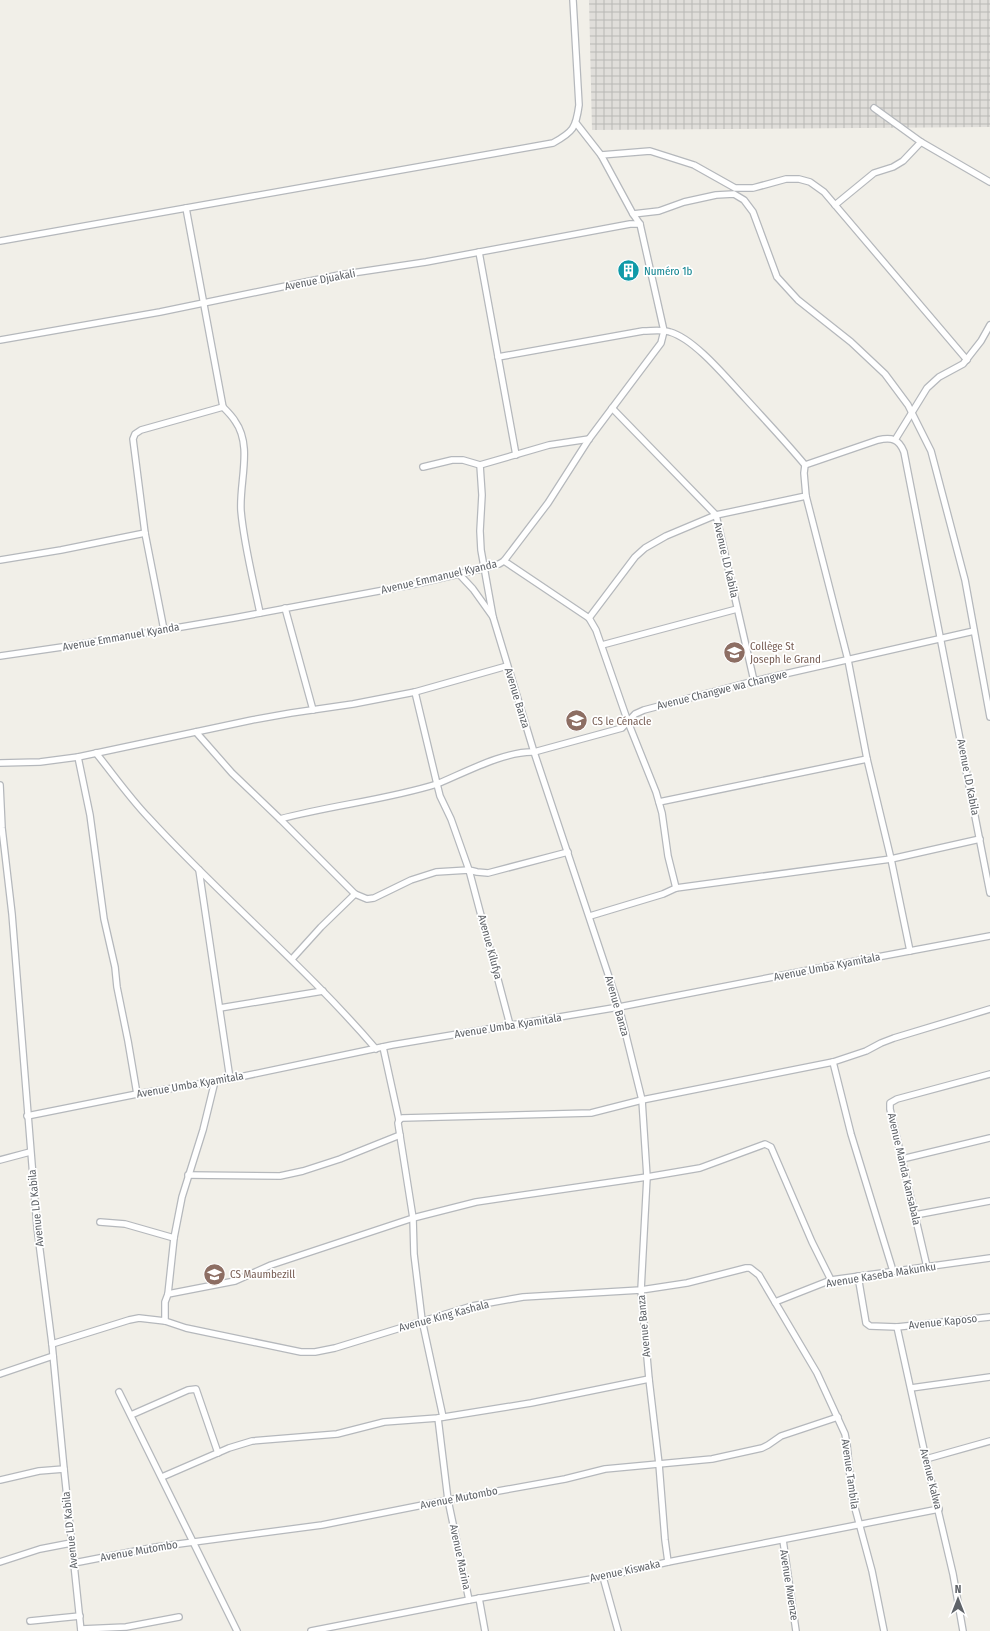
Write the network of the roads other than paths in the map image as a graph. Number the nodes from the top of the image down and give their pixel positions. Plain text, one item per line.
1 (573, 0) edge
2 (874, 108) dead end
3 (576, 123) junction
4 (921, 142) junction
5 (601, 155) junction
6 (990, 182) edge
7 (735, 191) junction
8 (835, 205) junction
9 (186, 208) junction
10 (634, 214) junction
11 (640, 224) junction
12 (0, 241) edge
13 (479, 252) junction
14 (204, 303) junction
15 (990, 326) edge
16 (664, 331) junction
17 (0, 340) edge
18 (498, 358) junction
19 (967, 360) junction
20 (223, 407) junction
21 (612, 408) junction
22 (911, 414) junction
23 (589, 440) junction
24 (896, 440) junction
25 (516, 455) junction
26 (480, 465) junction
27 (806, 465) junction
28 (422, 467) dead end
29 (806, 496) junction
30 (716, 515) junction
31 (145, 533) junction
32 (0, 560) edge
33 (504, 561) junction
34 (485, 568) junction
35 (458, 574) junction
36 (285, 608) junction
37 (737, 609) junction
38 (260, 613) junction
39 (493, 617) junction
40 (589, 618) junction
41 (164, 630) junction
42 (974, 632) junction
43 (941, 638) junction
44 (602, 645) junction
45 (0, 656) edge
46 (848, 660) junction
47 (507, 666) junction
48 (754, 681) junction
49 (415, 692) junction
50 (313, 710) junction
51 (990, 717) edge
52 (628, 722) junction
53 (196, 732) junction
54 (534, 752) junction
55 (96, 753) junction
56 (78, 757) junction
57 (867, 759) junction
58 (0, 763) edge
59 (437, 784) junction
60 (0, 785) edge
61 (659, 802) junction
62 (280, 819) junction
63 (1, 828) edge
64 (980, 839) junction
65 (568, 852) junction
66 (891, 859) junction
67 (199, 870) junction
68 (469, 870) junction
69 (676, 888) junction
70 (990, 893) edge
71 (355, 894) junction
72 (590, 916) junction
73 (990, 936) edge
74 (910, 951) junction
75 (292, 959) junction
76 (323, 991) junction
77 (220, 1008) junction
78 (619, 1008) junction
79 (990, 1009) edge
80 (510, 1025) junction
81 (383, 1047) junction
82 (376, 1048) junction
83 (833, 1062) junction
84 (990, 1074) edge
85 (230, 1079) junction
86 (216, 1081) junction
87 (137, 1094) junction
88 (642, 1100) junction
89 (27, 1116) junction
90 (399, 1120) junction
91 (400, 1135) junction
92 (990, 1138) edge
93 (30, 1152) junction
94 (902, 1159) junction
95 (0, 1160) edge
96 (188, 1175) junction
97 (647, 1177) junction
98 (990, 1201) edge
99 (915, 1215) junction
100 (413, 1218) junction
101 (100, 1222) dead end
102 (174, 1238) junction
103 (990, 1258) edge
104 (750, 1268) joint
105 (927, 1268) junction
106 (893, 1271) junction
107 (858, 1276) junction
108 (831, 1280) junction
109 (641, 1290) junction
110 (168, 1294) junction
111 (776, 1302) junction
112 (990, 1317) edge
113 (422, 1320) junction
114 (165, 1321) junction
115 (897, 1327) junction
116 (52, 1344) junction
117 (53, 1356) junction
118 (0, 1374) edge
119 (990, 1377) edge
120 (648, 1379) junction
121 (911, 1388) junction
122 (119, 1392) dead end
123 (131, 1415) junction
124 (838, 1417) junction
125 (441, 1418) junction
126 (990, 1441) edge
127 (218, 1453) junction
128 (926, 1459) junction
129 (659, 1464) junction
130 (64, 1468) junction
131 (162, 1477) junction
132 (0, 1480) edge
133 (448, 1500) junction
134 (939, 1509) junction
135 (858, 1525) junction
136 (783, 1540) junction
137 (193, 1542) junction
138 (72, 1543) junction
139 (0, 1562) edge
140 (668, 1562) junction
141 (74, 1563) junction
142 (603, 1577) junction
143 (479, 1598) junction
144 (469, 1600) junction
145 (80, 1616) junction
146 (179, 1617) dead end
147 (30, 1621) dead end
148 (81, 1630) edge
149 (237, 1631) edge
150 (312, 1631) edge
151 (485, 1631) edge
152 (618, 1631) edge
153 (796, 1631) edge
154 (884, 1631) edge
155 (963, 1631) edge

1 - 3 street
2 - 4 street
3 - 5 street
3 - 9 street
4 - 6 street
4 - 8 street
5 - 7 street
5 - 10 street
7 - 8 street
7 - 10 street
7 - 22 street
8 - 19 street
9 - 12 street
9 - 14 street
10 - 11 street
11 - 13 street, Avenue Djuakali
11 - 16 street
13 - 14 street, Avenue Djuakali
13 - 18 street
14 - 17 street, Avenue Djuakali
14 - 20 street
15 - 19 street
16 - 18 street
16 - 21 street, Avenue Emmanuel Kyanda
16 - 27 street
18 - 25 street
19 - 22 street
20 - 31 street
20 - 38 street
21 - 23 street, Avenue Emmanuel Kyanda
21 - 30 street, Avenue LD Kabila
22 - 24 street
22 - 42 street
23 - 25 street
23 - 33 street, Avenue Emmanuel Kyanda
24 - 27 street
24 - 43 street, Avenue LD Kabila
25 - 26 street
26 - 28 street
26 - 34 street, Avenue Banza
27 - 29 street
29 - 30 street
29 - 46 street
30 - 37 street, Avenue LD Kabila
30 - 40 street
31 - 32 street
31 - 41 street
33 - 34 street, Avenue Emmanuel Kyanda
33 - 40 street
34 - 35 street, Avenue Emmanuel Kyanda
34 - 39 street, Avenue Banza
35 - 36 street, Avenue Emmanuel Kyanda
35 - 39 street
36 - 38 street, Avenue Emmanuel Kyanda
36 - 50 street
37 - 44 street
37 - 48 street, Avenue LD Kabila
38 - 41 street, Avenue Emmanuel Kyanda
39 - 47 street, Avenue Banza
40 - 44 street
41 - 45 street, Avenue Emmanuel Kyanda
42 - 43 street
42 - 51 street
43 - 46 street, Avenue Changwe wa Changwe
43 - 64 street, Avenue LD Kabila
44 - 52 street
46 - 48 street, Avenue Changwe wa Changwe
46 - 57 street
47 - 49 street
47 - 54 street, Avenue Banza
48 - 52 street, Avenue Changwe wa Changwe
49 - 50 street
49 - 59 street, Avenue Kilufya
50 - 53 street
52 - 54 street, Avenue Changwe wa Changwe
52 - 61 street
53 - 55 street
53 - 62 street
54 - 59 street, Avenue Changwe wa Changwe
54 - 65 street, Avenue Banza
55 - 56 street
55 - 67 street
56 - 58 street
56 - 87 street
57 - 61 street
57 - 66 street
59 - 62 street, Avenue Changwe wa Changwe
59 - 68 street, Avenue Kilufya
60 - 63 street, Avenue LD Kabila
61 - 69 street
62 - 71 street
63 - 89 street, Avenue LD Kabila
64 - 66 street
64 - 70 street, Avenue LD Kabila
65 - 68 street
65 - 72 street, Avenue Banza
66 - 69 street
66 - 74 street
67 - 75 street
67 - 77 street
68 - 71 street
68 - 80 street, Avenue Kilufya
69 - 72 street
71 - 75 street
72 - 78 street, Avenue Banza
73 - 74 street, Avenue Umba Kyamitala
74 - 78 street, Avenue Umba Kyamitala
75 - 76 street
76 - 77 street
76 - 82 street
77 - 85 street
78 - 80 street, Avenue Umba Kyamitala
78 - 88 street, Avenue Banza
79 - 83 street
80 - 81 street, Avenue Umba Kyamitala
81 - 82 street, Avenue Umba Kyamitala
81 - 90 street, Avenue Marina
82 - 85 street, Avenue Umba Kyamitala
83 - 88 street
83 - 106 street
84 - 94 street, Avenue Manda Kansabala
85 - 86 street, Avenue Umba Kyamitala
86 - 87 street, Avenue Umba Kyamitala
86 - 96 street
87 - 89 street, Avenue Umba Kyamitala
88 - 90 street
88 - 97 street, Avenue Banza
89 - 93 street, Avenue LD Kabila
90 - 91 street, Avenue Marina
91 - 96 street
91 - 100 street, Avenue Marina
92 - 94 street
93 - 95 street
93 - 116 street, Avenue LD Kabila
94 - 99 street, Avenue Manda Kansabala
96 - 102 street
97 - 100 street
97 - 108 street
97 - 109 street, Avenue Banza
98 - 99 street
99 - 105 street, Avenue Manda Kansabala
100 - 110 street
100 - 113 street, Avenue Marina
101 - 102 street
102 - 110 street
103 - 105 street, Avenue Kaseba Makunku
104 - 109 street, Avenue King Kashala
104 - 111 street, Avenue Tambila
105 - 106 street, Avenue Kaseba Makunku
106 - 107 street, Avenue Kaseba Makunku
107 - 108 street, Avenue Kaseba Makunku
107 - 115 street, Avenue Kaposo
108 - 111 street, Avenue Kaseba Makunku
109 - 113 street, Avenue King Kashala
109 - 120 street, Avenue Banza
110 - 114 street
111 - 124 street, Avenue Tambila
112 - 115 street, Avenue Kaposo
113 - 114 street, Avenue King Kashala
113 - 125 street, Avenue Marina
114 - 116 street, Avenue King Kashala
115 - 121 street, Avenue Kalwa
116 - 117 street, Avenue LD Kabila
117 - 118 street
117 - 130 street, Avenue LD Kabila
119 - 121 street
120 - 125 street
120 - 129 street, Avenue Banza
121 - 128 street, Avenue Kalwa
122 - 123 street
123 - 127 street
123 - 131 street
124 - 129 street, Avenue Mutombo
124 - 135 street, Avenue Tambila
125 - 127 street
125 - 133 street, Avenue Marina
126 - 128 street
127 - 131 street
128 - 134 street, Avenue Kalwa
129 - 133 street, Avenue Mutombo
129 - 140 street, Avenue Banza
130 - 132 street
130 - 138 street, Avenue LD Kabila
131 - 137 street
133 - 137 street, Avenue Mutombo
133 - 144 street, Avenue Marina
134 - 135 street, Avenue Kiswaka
134 - 155 street, Avenue Kalwa
135 - 136 street, Avenue Kiswaka
135 - 154 street, Avenue Tambila
136 - 140 street, Avenue Kiswaka
136 - 153 street, Avenue Mwenze
137 - 141 street, Avenue Mutombo
137 - 149 street
138 - 139 street
138 - 141 street, Avenue LD Kabila
140 - 142 street, Avenue Kiswaka
141 - 145 street, Avenue LD Kabila
142 - 143 street, Avenue Kiswaka
142 - 152 street
143 - 144 street, Avenue Kiswaka
143 - 151 street, Avenue Marina
144 - 150 street, Avenue Kiswaka
145 - 147 street
145 - 148 street, Avenue LD Kabila
146 - 148 street

